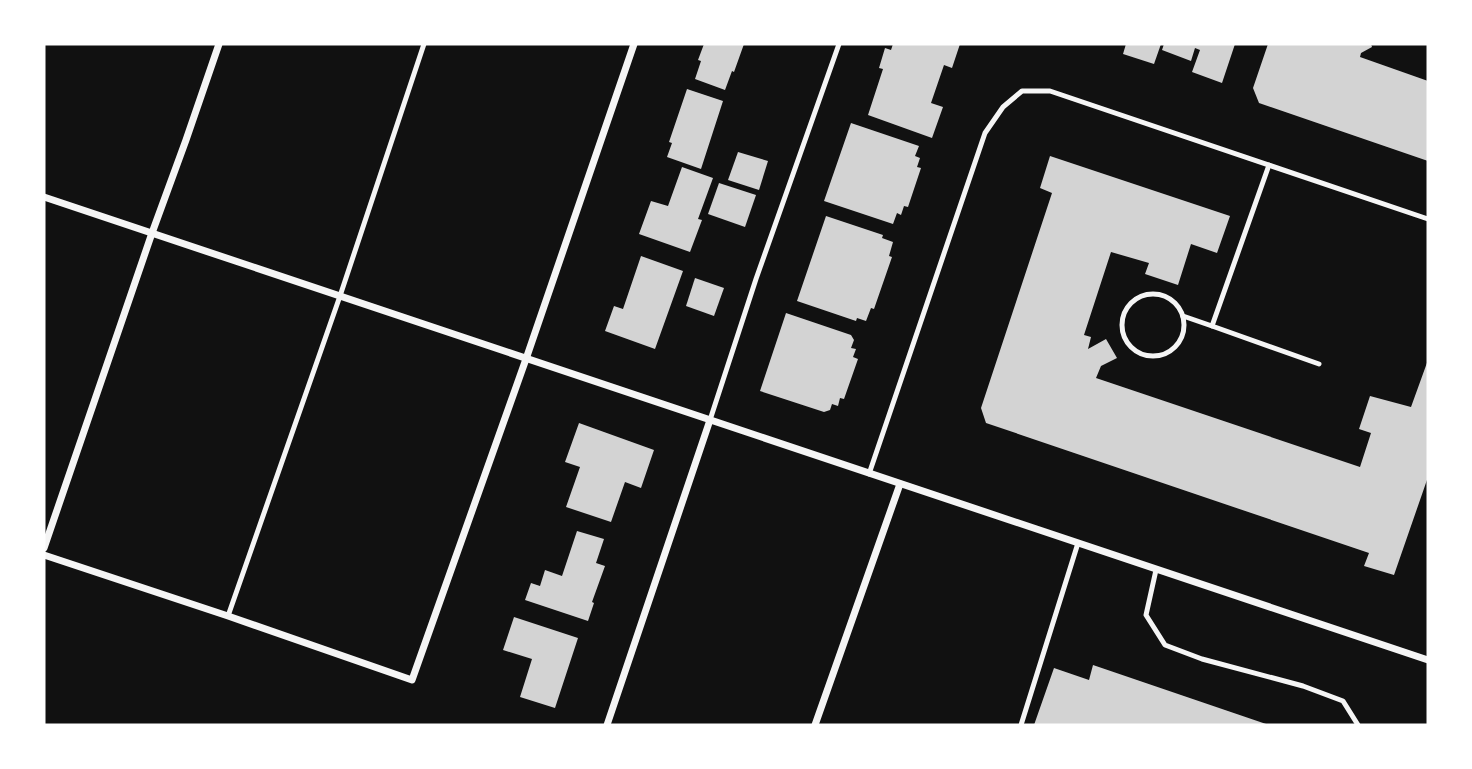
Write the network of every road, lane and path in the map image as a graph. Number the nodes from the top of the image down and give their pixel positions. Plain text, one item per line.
1 (219, 44) edge
2 (424, 44) edge
3 (634, 44) edge
4 (839, 44) edge
5 (1269, 165) junction
6 (44, 197) edge
7 (1428, 219) edge
8 (152, 233) junction
9 (340, 296) junction
10 (1183, 316) junction
11 (1212, 326) junction
12 (526, 359) junction
13 (1319, 364) dead end
14 (710, 420) junction
15 (869, 474) junction
16 (900, 484) junction
17 (1078, 543) junction
18 (44, 548) edge
19 (44, 555) edge
20 (1156, 570) junction
21 (229, 616) junction
22 (1428, 660) edge
23 (607, 725) edge
24 (815, 725) edge
25 (1021, 725) edge
26 (1357, 725) edge

1 - 8 street
2 - 9 lane
3 - 12 street
4 - 14 lane
5 - 7 lane
5 - 11 lane
5 - 15 lane
6 - 8 street
8 - 9 street
8 - 18 street
9 - 12 street
9 - 21 lane
10 - 10 lane
10 - 11 lane
11 - 13 lane
12 - 14 street
12 - 21 street
14 - 15 street
14 - 23 street
15 - 16 street
16 - 17 street
16 - 24 street
17 - 20 street
17 - 25 lane
19 - 21 street
20 - 22 street
20 - 26 lane

